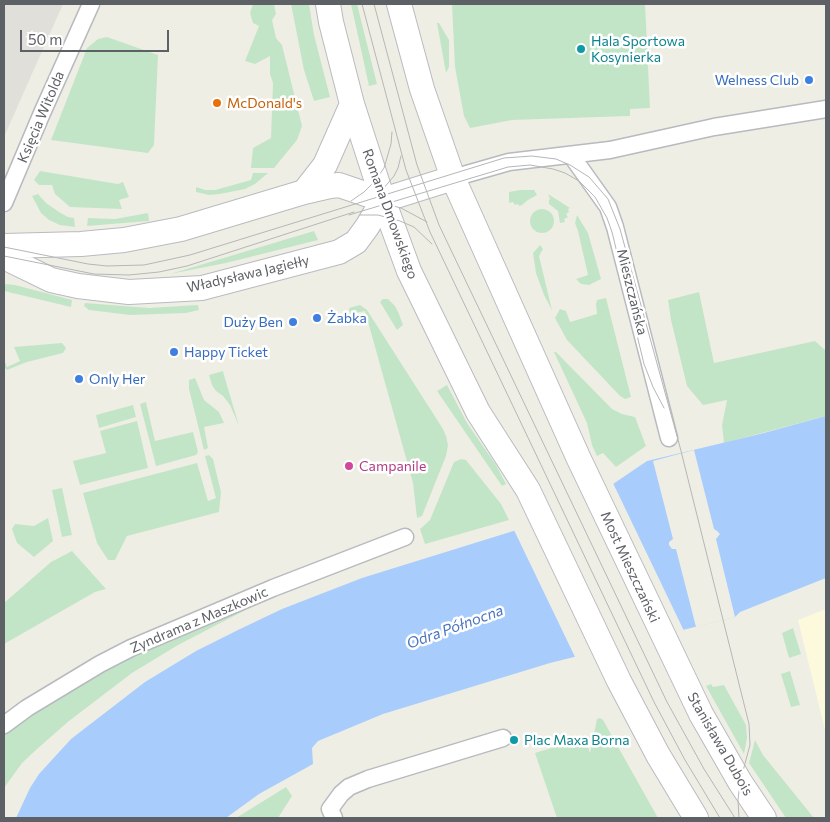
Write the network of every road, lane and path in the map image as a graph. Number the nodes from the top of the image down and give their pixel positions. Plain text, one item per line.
1 (91, 4) edge
2 (328, 4) edge
3 (399, 4) edge
4 (352, 104) junction
5 (826, 110) edge
6 (571, 155) junction
7 (453, 178) junction
8 (304, 192) junction
9 (383, 200) junction
10 (4, 203) edge
11 (4, 246) edge
12 (4, 257) edge
13 (669, 438) dead end
14 (405, 537) dead end
15 (679, 669) joint
16 (4, 725) edge
17 (503, 738) dead end
18 (334, 818) edge
19 (696, 818) edge
20 (764, 818) edge

1 - 10 street, Księcia Witolda
2 - 4 main road, Romana Dmowskiego
3 - 7 main road
4 - 8 main road
4 - 9 main road, Romana Dmowskiego
5 - 6 street
6 - 7 street
6 - 13 street, Mieszczańska
7 - 9 main road
7 - 15 main road, Most Mieszczański
8 - 9 main road
8 - 11 main road
9 - 12 main road, Władysława Jagiełły
9 - 19 main road, Romana Dmowskiego
14 - 16 street, Zyndrama z Maszkowic
15 - 20 main road, Stanisława Dubois
17 - 18 street

